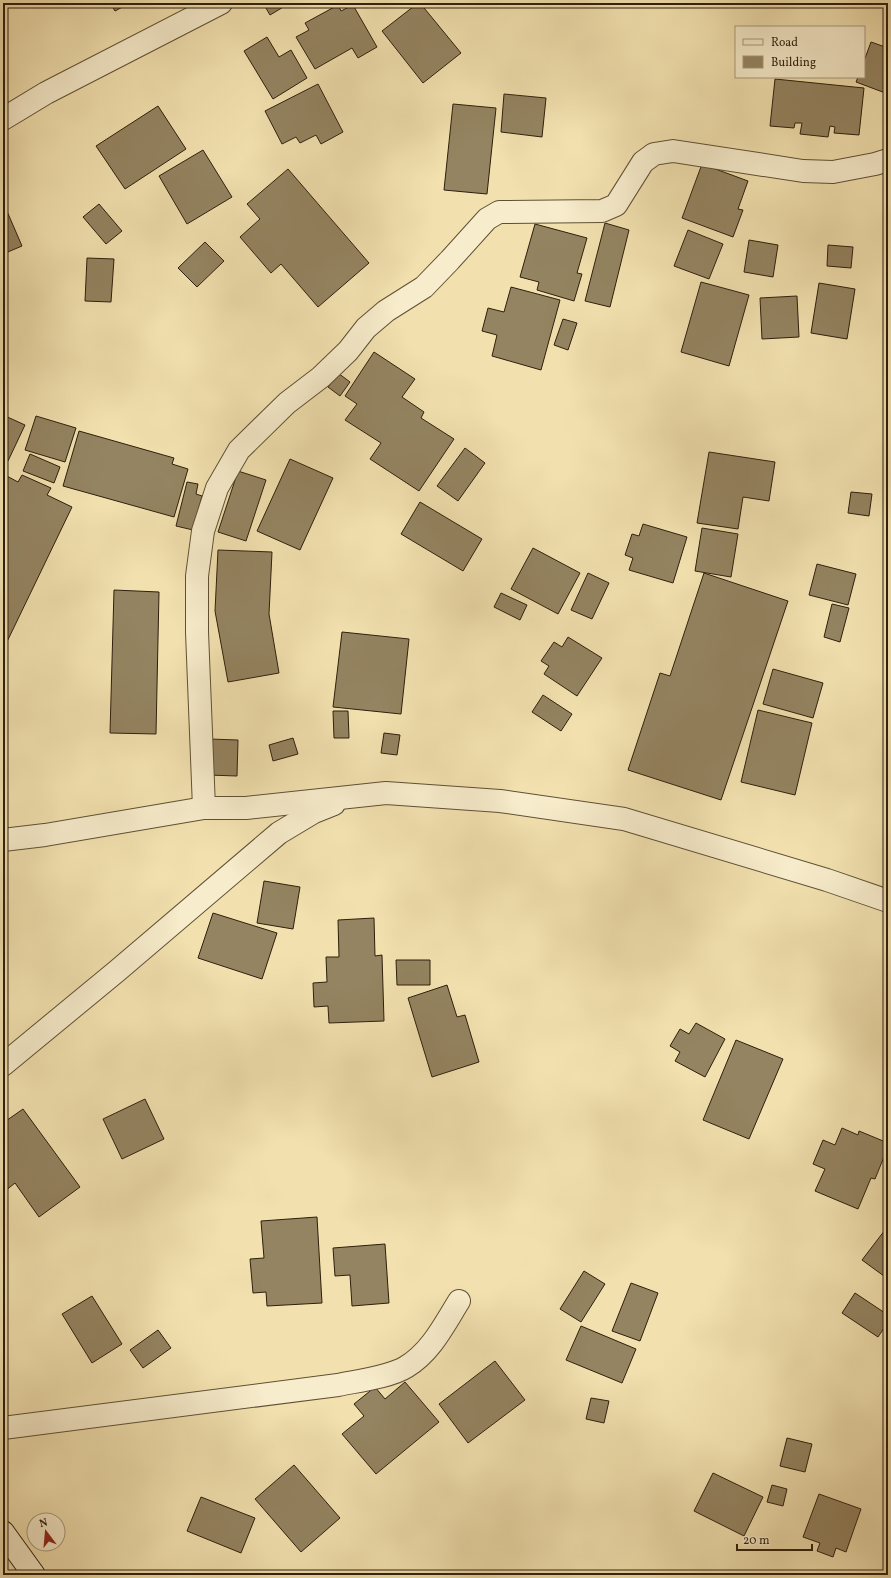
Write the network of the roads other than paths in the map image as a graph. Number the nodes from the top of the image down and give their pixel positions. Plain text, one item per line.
1 (221, 3) edge
2 (3, 119) edge
3 (888, 160) edge
4 (350, 797) junction
5 (204, 808) junction
6 (246, 808) junction
7 (3, 840) edge
8 (255, 852) junction
9 (888, 901) edge
10 (3, 1065) edge
11 (459, 1301) dead end
12 (3, 1428) edge
13 (3, 1532) edge
14 (34, 1575) edge

1 - 2 street
3 - 5 street
4 - 6 street
4 - 8 street
4 - 9 street
5 - 6 street
5 - 7 street
6 - 8 street
8 - 10 street
11 - 12 street
13 - 14 street

